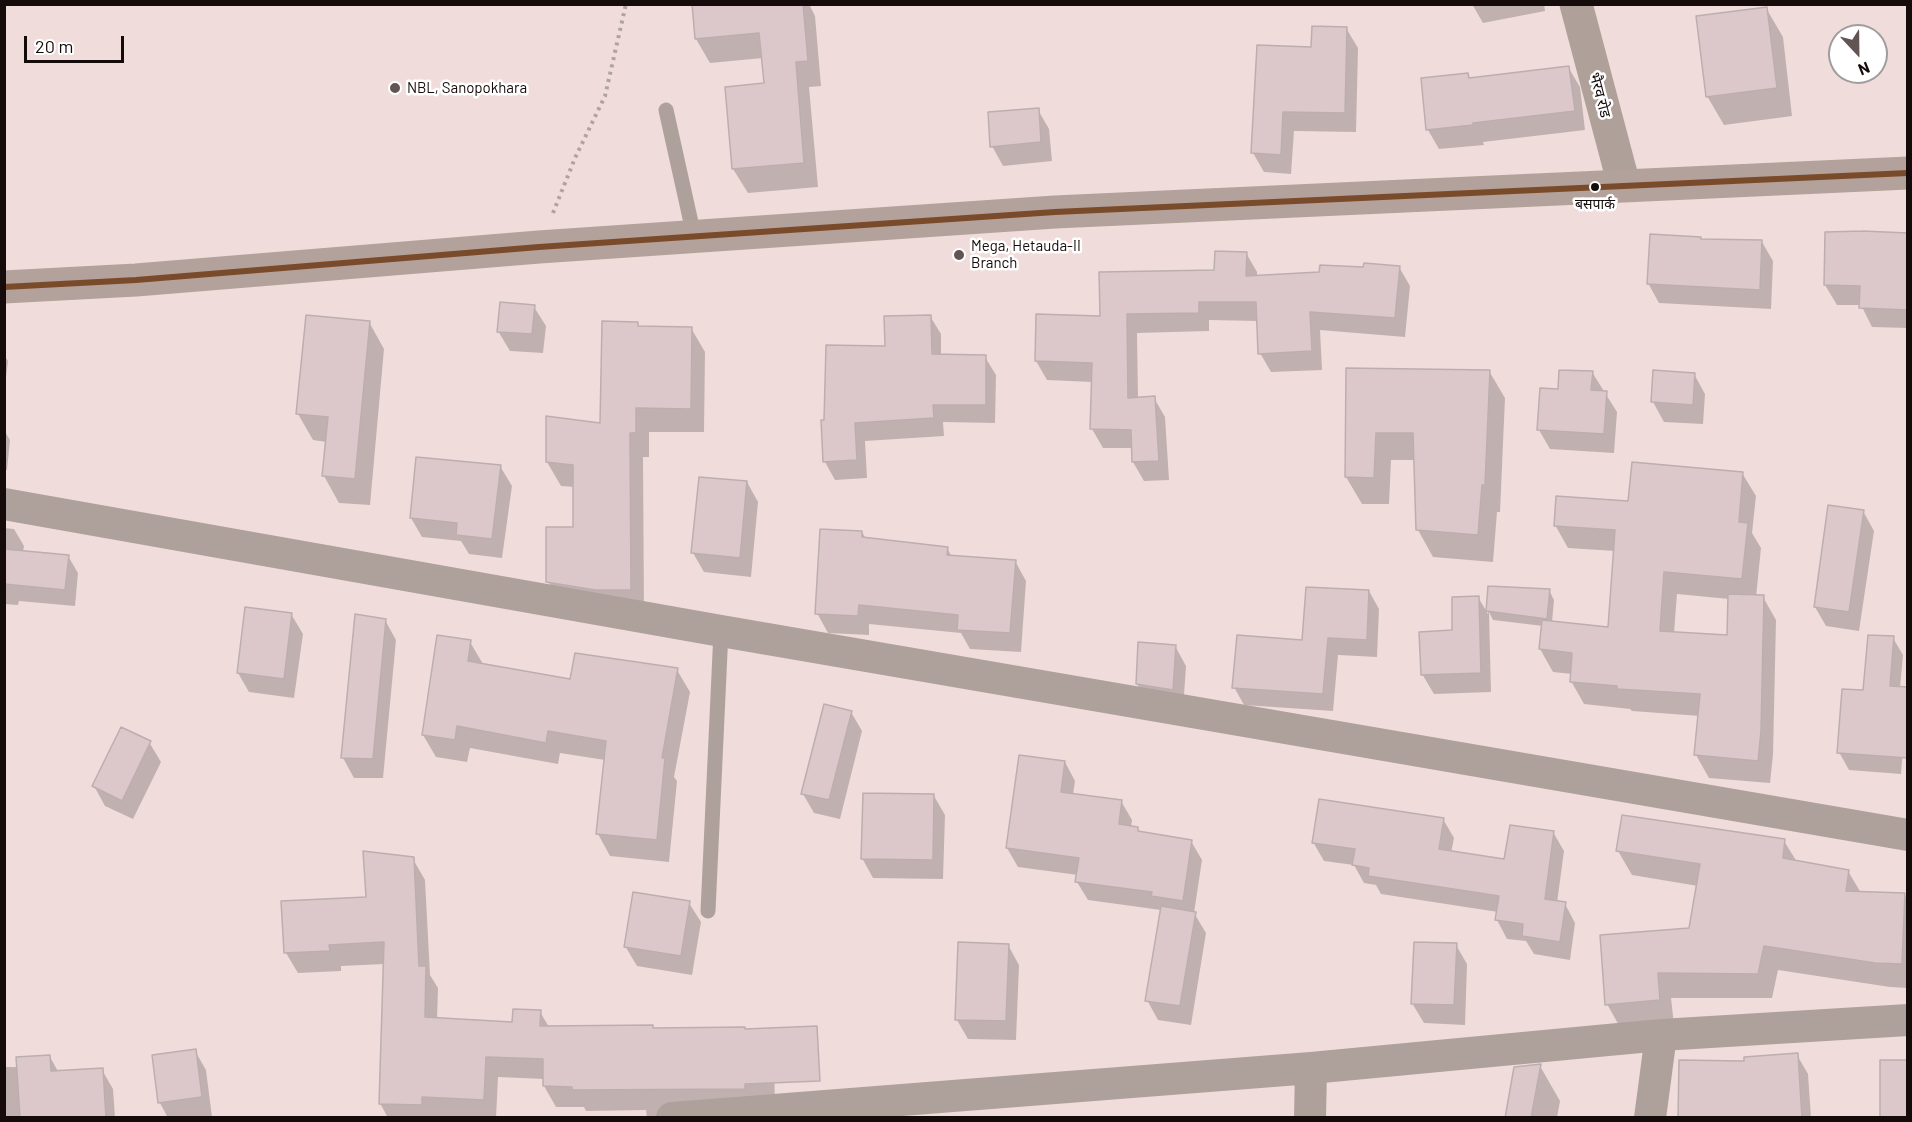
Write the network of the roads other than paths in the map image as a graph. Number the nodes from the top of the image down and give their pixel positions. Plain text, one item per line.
1 (1576, 4) edge
2 (666, 110) dead end
3 (1908, 173) edge
4 (1623, 185) junction
5 (694, 236) junction
6 (4, 288) edge
7 (4, 504) edge
8 (721, 631) junction
9 (1908, 835) edge
10 (708, 911) dead end
11 (1908, 1020) edge
12 (1661, 1035) junction
13 (1311, 1068) junction
14 (672, 1118) edge
15 (1310, 1118) edge
16 (1650, 1118) edge

1 - 4 main road, भैरव रोड
2 - 5 lane
3 - 4 main road
4 - 5 main road
5 - 6 main road
7 - 8 street
8 - 9 street
8 - 10 lane
11 - 12 street
12 - 13 street
12 - 16 street
13 - 14 street
13 - 15 street

